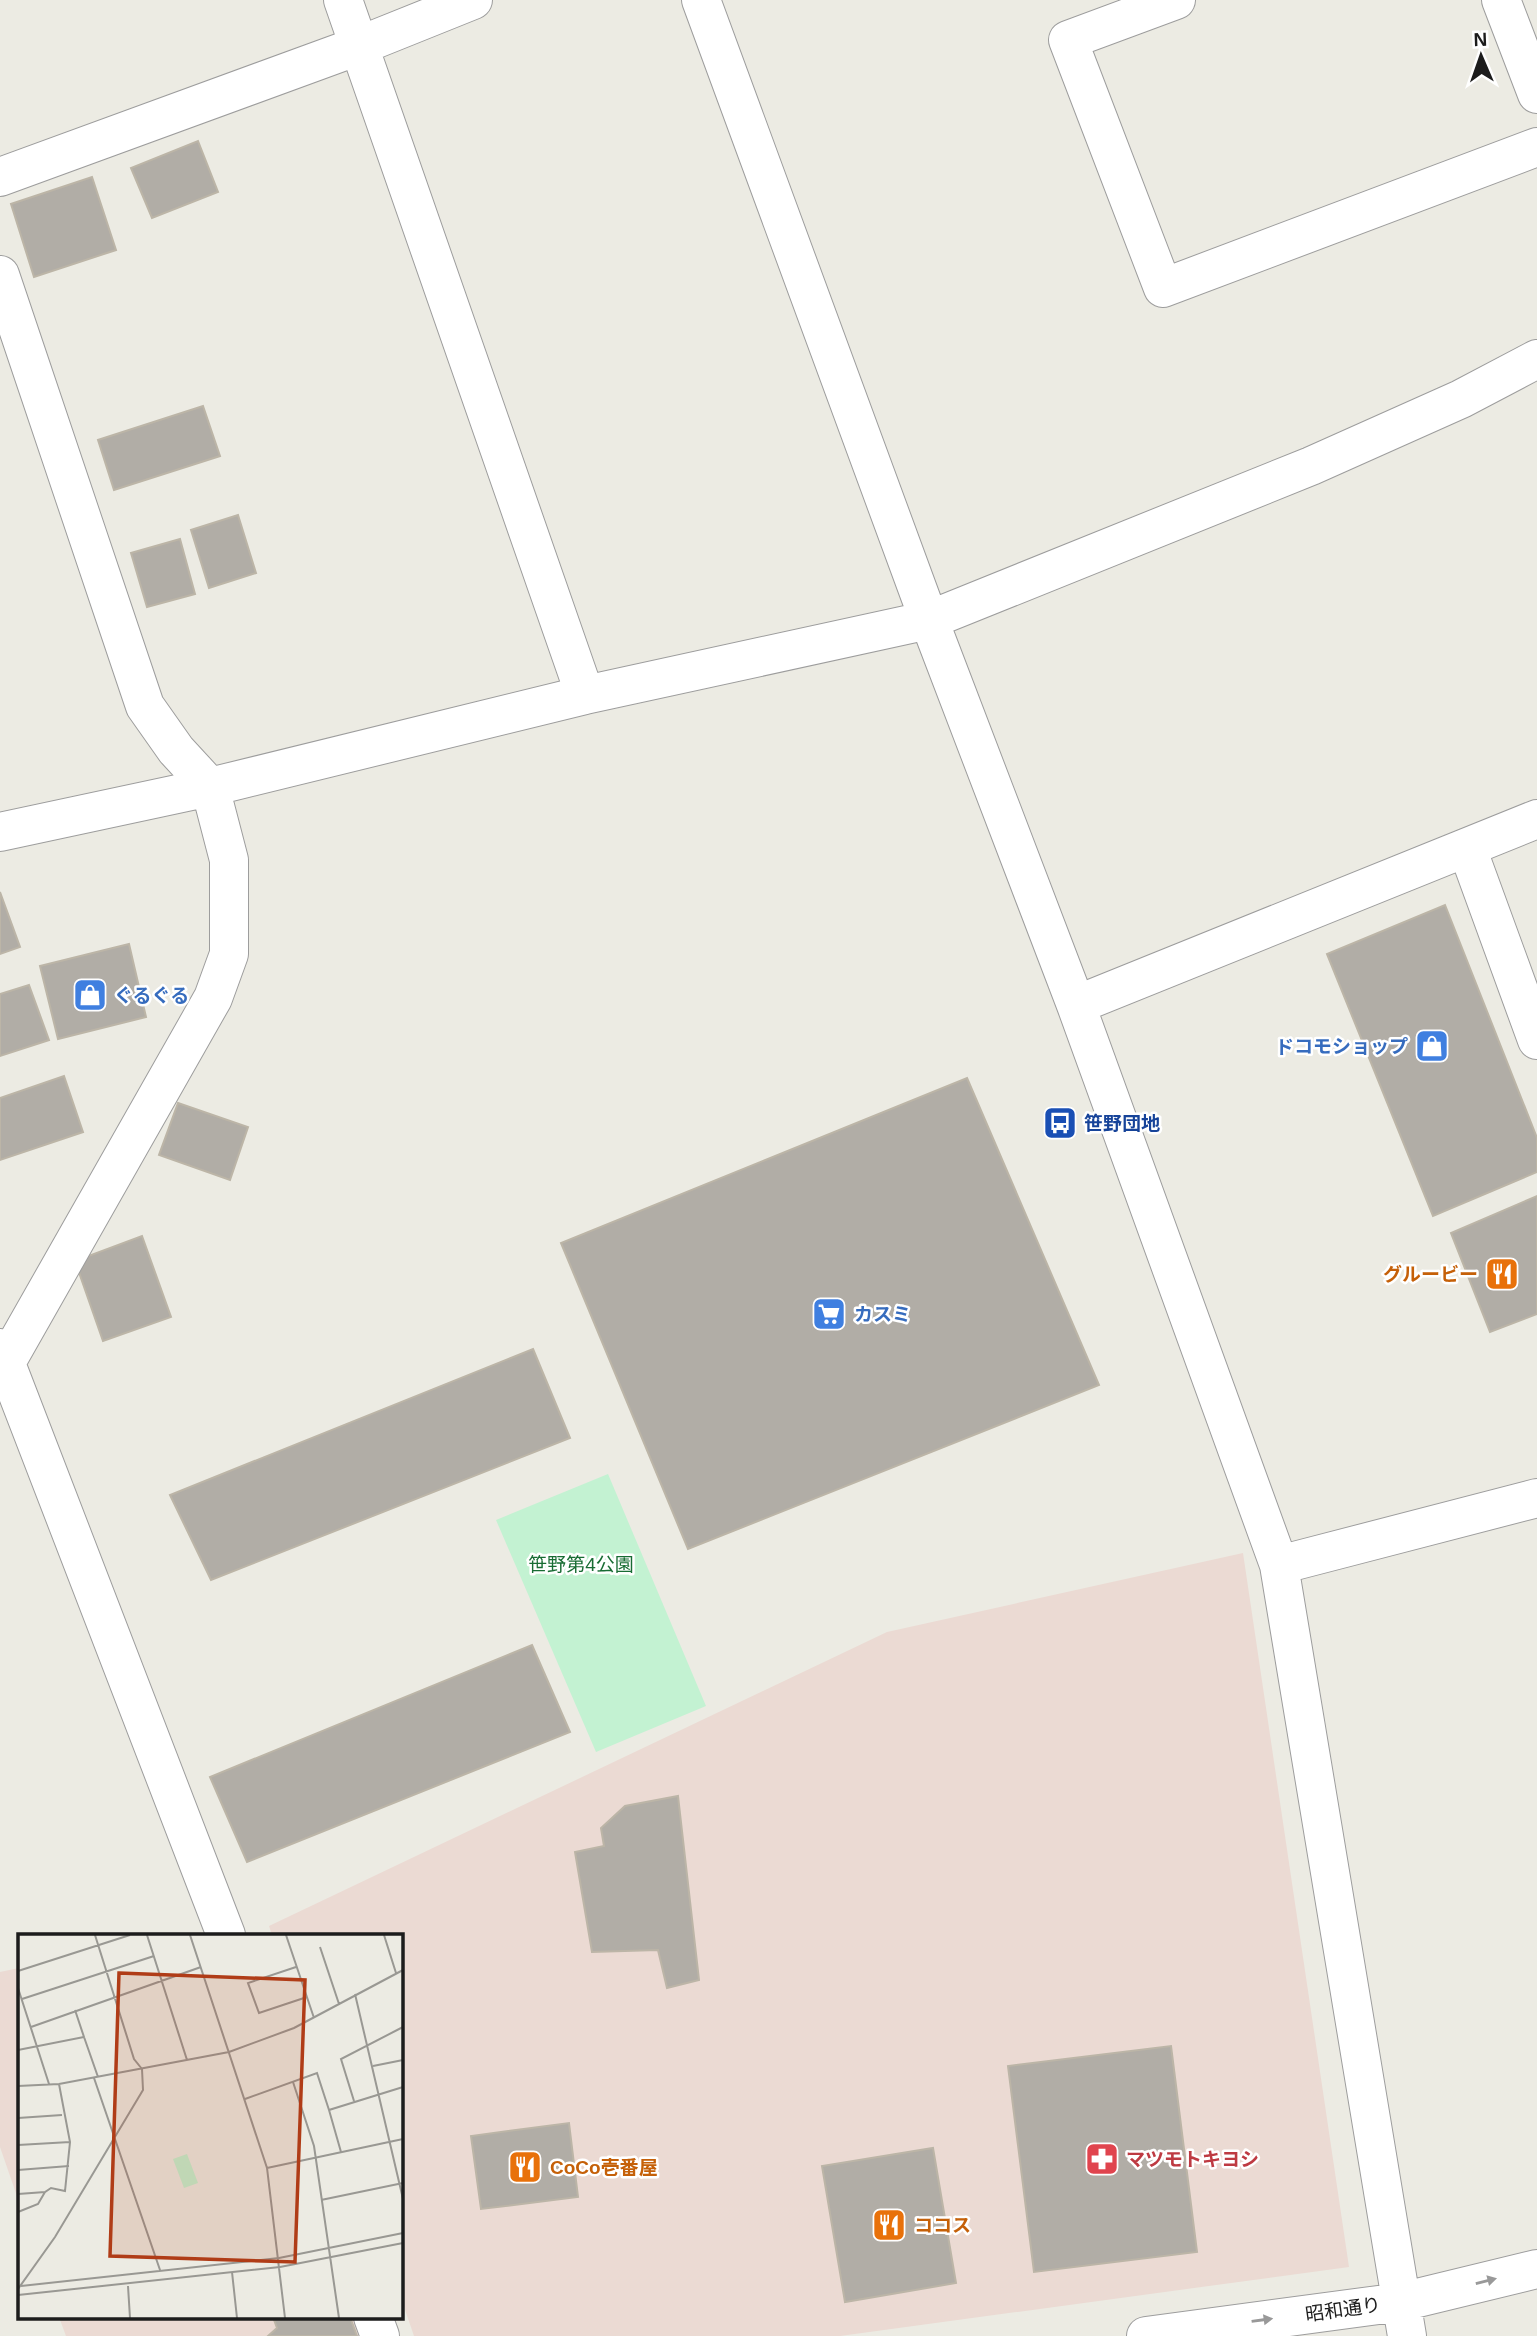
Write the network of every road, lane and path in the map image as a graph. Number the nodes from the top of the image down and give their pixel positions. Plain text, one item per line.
1 (343, 0) edge
2 (473, 0) edge
3 (701, 0) edge
4 (1176, 0) edge
5 (1501, 0) edge
6 (360, 45) junction
7 (1537, 94) edge
8 (1537, 147) edge
9 (0, 177) edge
10 (0, 275) edge
11 (1537, 359) edge
12 (929, 620) junction
13 (585, 695) junction
14 (211, 787) junction
15 (1537, 819) edge
16 (0, 832) edge
17 (1467, 848) junction
18 (1076, 1004) junction
19 (1537, 1040) edge
20 (2, 1361) edge
21 (1537, 1498) edge
22 (1279, 1565) junction
23 (226, 1934) edge
24 (1537, 2269) edge
25 (373, 2318) edge
26 (1404, 2319) edge
27 (380, 2336) edge
28 (1146, 2336) edge

1 - 6 street
2 - 6 street
3 - 12 street
4 - 8 street
5 - 7 street
6 - 9 street
6 - 13 street
10 - 14 street
11 - 12 street
12 - 13 street
12 - 18 street
13 - 14 street
14 - 16 street
14 - 20 street
15 - 17 street
17 - 18 street
17 - 19 street
18 - 22 street
20 - 23 street
21 - 22 street
22 - 26 street
26 -> 24 street, 昭和通り
25 - 27 street
28 -> 26 street, 昭和通り

